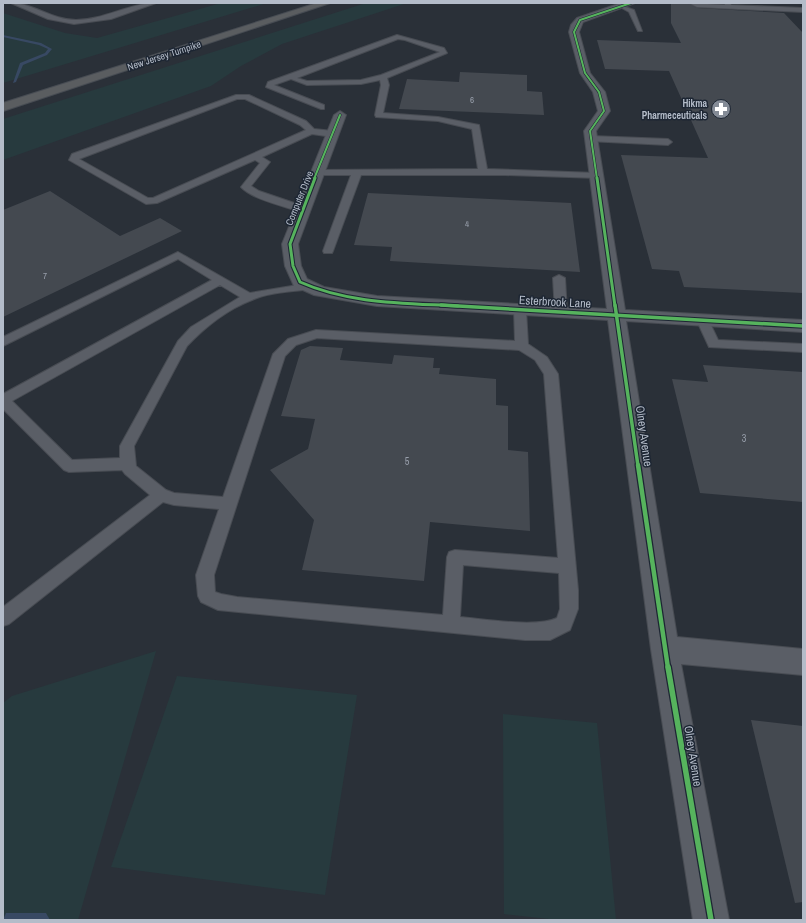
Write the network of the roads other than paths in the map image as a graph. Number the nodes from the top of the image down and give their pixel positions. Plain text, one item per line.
1 (14, 3) edge
2 (37, 3) edge
3 (153, 3) edge
4 (293, 3) edge
5 (326, 3) edge
6 (692, 3) edge
7 (627, 4) edge
8 (728, 5) edge
9 (23, 7) junction
10 (803, 10) edge
11 (268, 11) dead end
12 (640, 30) dead end
13 (293, 76) junction
14 (383, 77) junction
15 (3, 107) edge
16 (321, 107) dead end
17 (340, 115) dead end
18 (311, 131) junction
19 (333, 134) junction
20 (591, 139) junction
21 (668, 142) dead end
22 (254, 157) junction
23 (318, 172) junction
24 (357, 172) junction
25 (483, 172) junction
26 (596, 176) junction
27 (302, 209) junction
28 (328, 251) dead end
29 (559, 278) dead end
30 (220, 280) junction
31 (309, 286) junction
32 (248, 297) junction
33 (520, 310) junction
34 (561, 312) junction
35 (616, 315) junction
36 (703, 320) junction
37 (803, 326) edge
38 (3, 342) edge
39 (522, 346) junction
40 (803, 348) edge
41 (3, 400) edge
42 (127, 464) junction
43 (161, 495) junction
44 (229, 504) junction
45 (566, 566) junction
46 (3, 618) edge
47 (451, 624) junction
48 (665, 649) junction
49 (803, 662) edge
50 (711, 920) edge

1 - 9 lane
2 - 9 lane
3 - 9 lane
4 - 11 highway
5 - 15 highway, New Jersey Turnpike
6 - 8 lane
7 - 12 lane
7 - 20 street, Olney Avenue
8 - 10 lane
13 - 14 lane
13 - 14 lane
13 - 16 lane
14 - 25 lane
17 - 19 street, Computer Drive
18 - 19 lane
18 - 22 lane
18 - 22 lane
19 - 23 street, Computer Drive
20 - 21 lane
20 - 26 street, Olney Avenue
22 - 27 lane
23 - 24 lane
23 - 27 street, Computer Drive
24 - 25 lane
24 - 28 lane
25 - 26 lane
26 - 35 street, Olney Avenue
27 - 31 street, Computer Drive
29 - 34 lane
30 - 32 lane
30 - 38 lane
30 - 41 lane
31 - 32 lane
31 - 33 street, Esterbrook Lane
32 - 42 lane
33 - 34 street, Esterbrook Lane
33 - 39 lane
34 - 35 street, Esterbrook Lane
35 - 36 street, Esterbrook Lane
35 - 48 street, Olney Avenue
36 - 37 street, Esterbrook Lane
36 - 40 lane
39 - 44 lane
39 - 45 lane
41 - 42 lane
42 - 43 lane
43 - 44 lane
43 - 46 lane
44 - 47 lane
45 - 47 lane
45 - 47 lane
48 - 49 street
48 - 50 street, Olney Avenue

